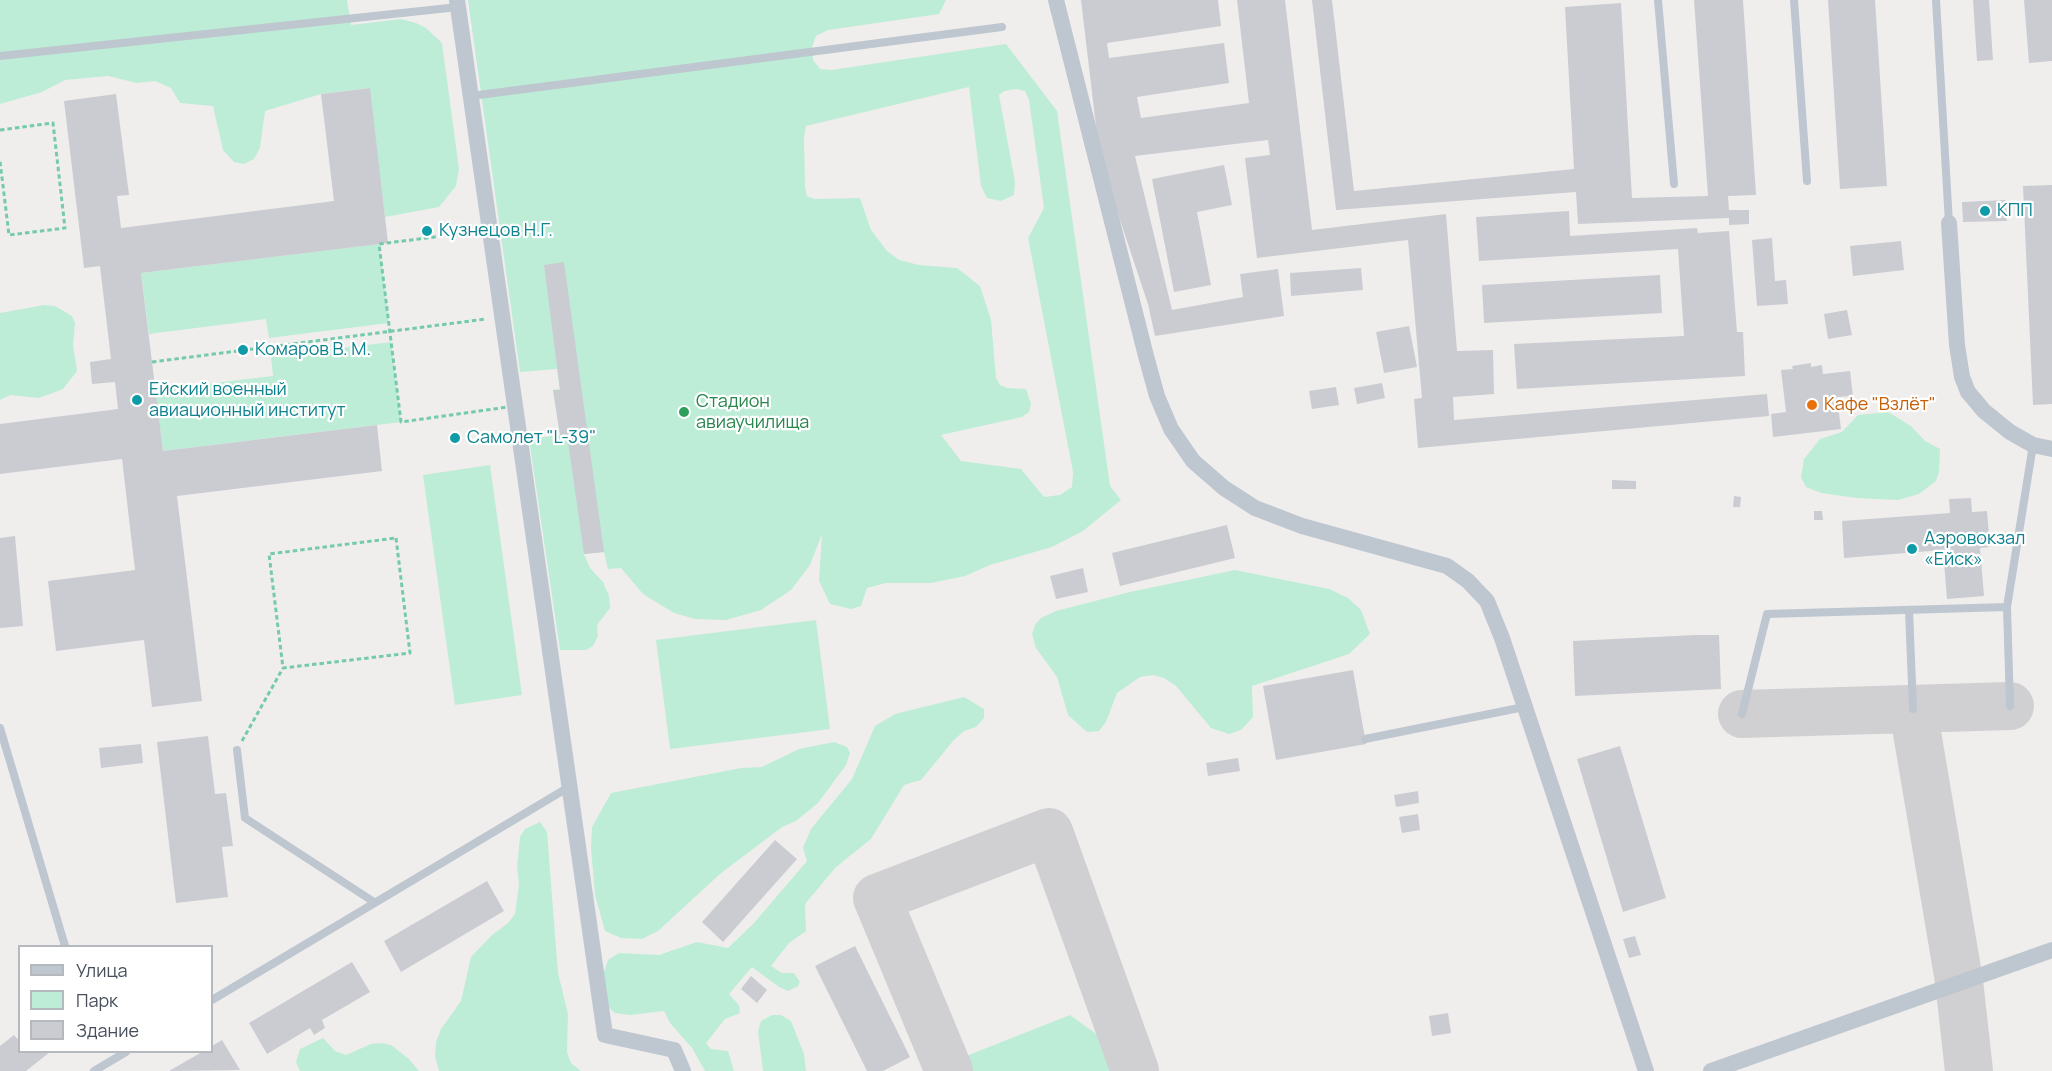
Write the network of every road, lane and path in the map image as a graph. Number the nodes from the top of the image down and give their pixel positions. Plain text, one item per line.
1 (1056, 0) edge
2 (1658, 0) edge
3 (1794, 0) edge
4 (1936, 0) edge
5 (458, 4) edge
6 (1002, 27) dead end
7 (0, 56) edge
8 (471, 96) junction
9 (0, 130) edge
10 (0, 161) edge
11 (1807, 181) dead end
12 (1674, 184) dead end
13 (1949, 223) joint
14 (490, 230) junction
15 (502, 316) junction
16 (390, 331) junction
17 (152, 362) dead end
18 (515, 406) junction
19 (2033, 445) junction
20 (2052, 449) edge
21 (2007, 608) junction
22 (1910, 610) junction
23 (283, 668) junction
24 (2010, 706) dead end
25 (1524, 707) junction
26 (1913, 709) dead end
27 (1742, 714) dead end
28 (0, 728) edge
29 (1365, 740) dead end
30 (237, 750) joint
31 (569, 787) junction
32 (374, 902) junction
33 (65, 945) edge
34 (2052, 950) edge
35 (213, 999) edge
36 (124, 1053) edge
37 (94, 1071) edge
38 (683, 1071) edge
39 (1646, 1071) edge
40 (1711, 1071) edge

1 - 25 street
2 - 12 lane
3 - 11 lane
4 - 13 lane
5 - 7 lane
5 - 8 street
6 - 8 lane
8 - 14 street
9 - 10 path
13 - 19 street
14 - 15 path
14 - 16 path
15 - 16 path
15 - 18 path
16 - 17 path
16 - 18 path
18 - 31 street
19 - 20 street
19 - 21 lane
21 - 22 lane
21 - 24 lane
22 - 26 lane
22 - 27 lane
23 - 23 path
23 - 30 path
25 - 29 lane
25 - 39 street
28 - 33 lane
30 - 32 lane
31 - 32 lane
31 - 38 street
32 - 35 lane
34 - 40 street
36 - 37 lane

